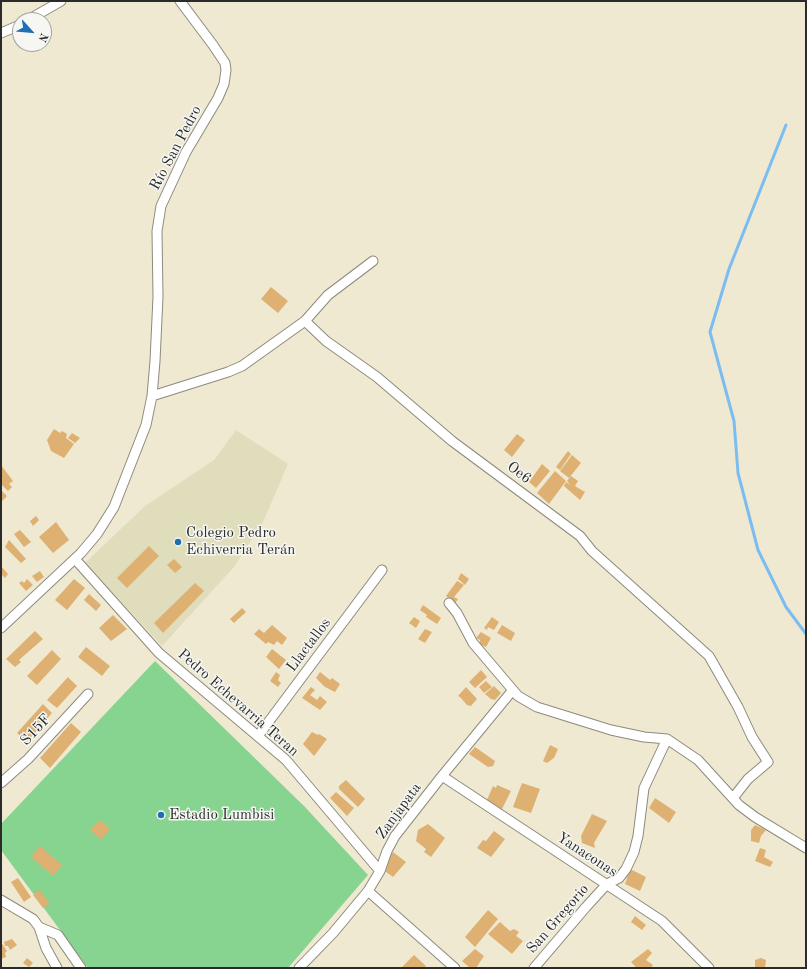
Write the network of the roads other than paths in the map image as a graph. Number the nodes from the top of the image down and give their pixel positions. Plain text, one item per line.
1 (61, 1) edge
2 (180, 1) edge
3 (42, 12) edge
4 (12, 28) edge
5 (1, 33) edge
6 (372, 261) dead end
7 (305, 321) junction
8 (152, 396) junction
9 (75, 559) junction
10 (382, 570) dead end
11 (449, 603) dead end
12 (1, 628) edge
13 (512, 691) junction
14 (88, 694) dead end
15 (258, 736) junction
16 (668, 739) junction
17 (442, 776) junction
18 (1, 783) edge
19 (733, 798) junction
20 (806, 848) edge
21 (380, 871) junction
22 (607, 884) junction
23 (368, 891) junction
24 (1, 900) edge
25 (39, 927) junction
26 (57, 968) edge
27 (81, 968) edge
28 (299, 968) edge
29 (455, 968) edge
30 (534, 968) edge
31 (709, 968) edge

1 - 3 street
2 - 8 street, Río San Pedro
4 - 5 street
6 - 7 street
7 - 8 street
7 - 19 street, Oe6
8 - 9 street, Río San Pedro
9 - 12 street, Río San Pedro
9 - 15 street, Pedro Echevarria Teran
10 - 15 street, Llactallos
11 - 13 street
13 - 16 street
13 - 17 street, Zanjapata
14 - 18 street, S15F
15 - 21 street, Pedro Echevarria Teran
16 - 19 street
16 - 22 street, San Gregorio
17 - 21 street, Zanjapata
17 - 22 street, Yanaconas
19 - 20 street
21 - 23 street, Zanjapata
22 - 30 street, San Gregorio
22 - 31 street, Yanaconas
23 - 28 street, Zanjapata
23 - 29 street
24 - 25 street
25 - 26 street
25 - 27 street

